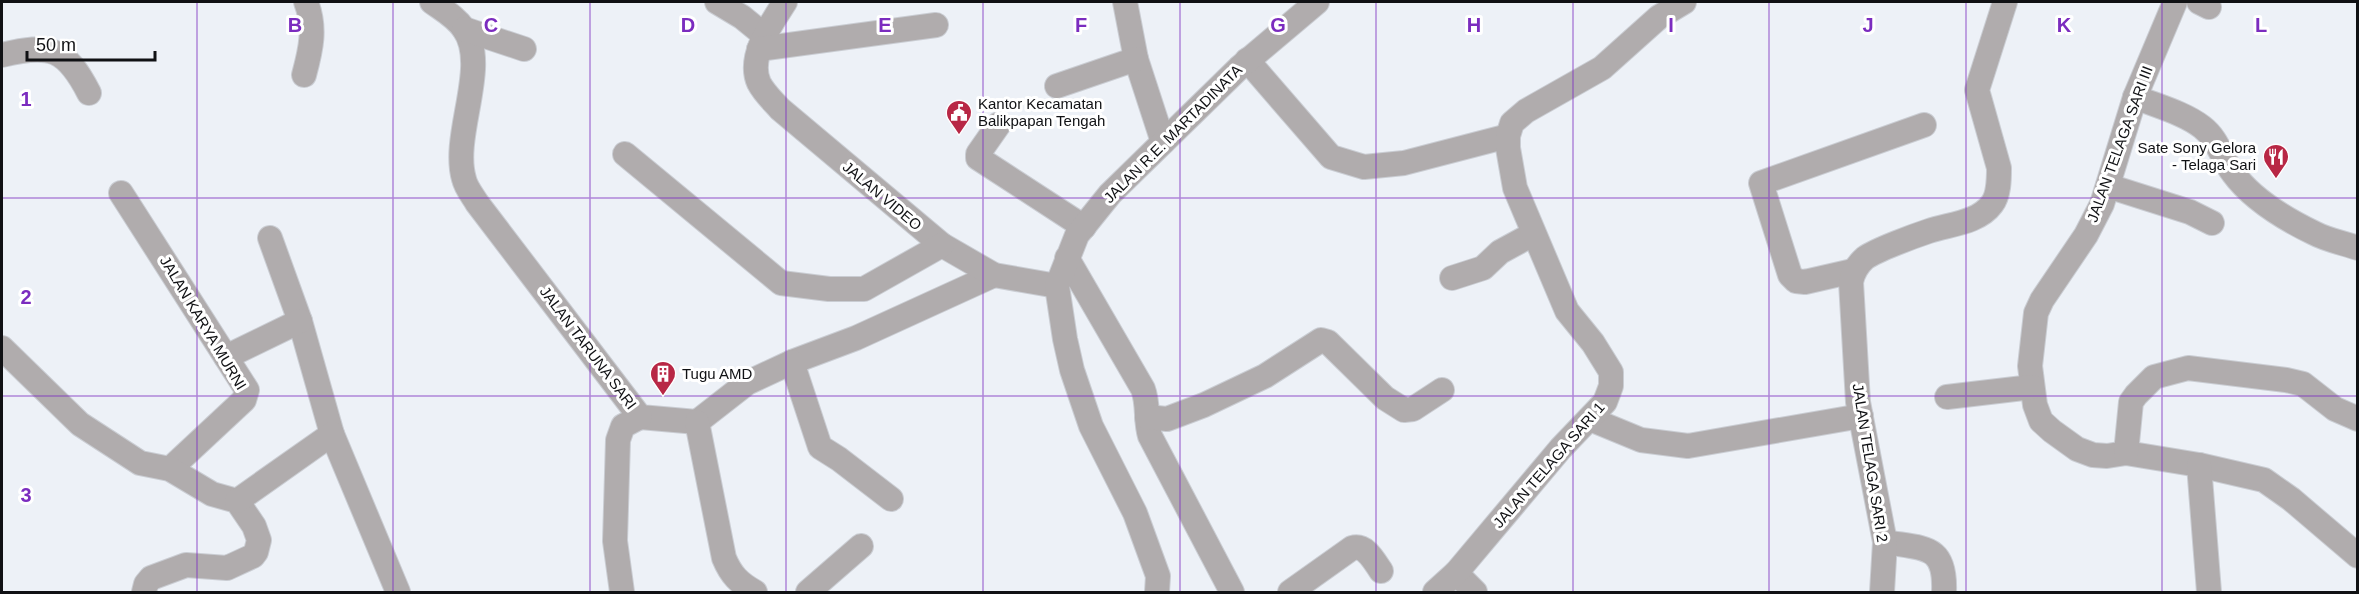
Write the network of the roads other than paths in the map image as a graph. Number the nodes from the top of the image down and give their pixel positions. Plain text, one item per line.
1 (306, 2) edge
2 (432, 2) edge
3 (717, 2) edge
4 (785, 2) edge
5 (1125, 2) edge
6 (1317, 2) edge
7 (1684, 2) edge
8 (2005, 2) edge
9 (2175, 2) edge
10 (936, 25) dead end
11 (464, 29) junction
12 (761, 42) junction
13 (524, 49) dead end
14 (2, 55) edge
15 (1136, 59) junction
16 (1247, 60) junction
17 (304, 75) dead end
18 (1057, 86) dead end
19 (89, 93) dead end
20 (2135, 97) junction
21 (999, 124) dead end
22 (1924, 125) dead end
23 (1508, 136) junction
24 (1163, 141) junction
25 (625, 154) dead end
26 (2108, 186) junction
27 (121, 193) dead end
28 (2212, 223) dead end
29 (1084, 227) junction
30 (1533, 234) junction
31 (270, 238) dead end
32 (942, 245) junction
33 (2358, 248) edge
34 (1067, 258) junction
35 (1853, 271) junction
36 (994, 275) junction
37 (1452, 278) dead end
38 (1057, 286) junction
39 (300, 321) junction
40 (2, 348) edge
41 (226, 357) junction
42 (792, 362) junction
43 (2032, 387) junction
44 (1442, 390) dead end
45 (1947, 397) dead end
46 (1861, 416) junction
47 (640, 417) junction
48 (1147, 417) junction
49 (1590, 418) junction
50 (2358, 419) edge
51 (697, 422) junction
52 (332, 434) junction
53 (2126, 453) junction
54 (2199, 465) junction
55 (170, 469) junction
56 (891, 500) dead end
57 (237, 501) junction
58 (1885, 542) junction
59 (861, 546) dead end
60 (2358, 556) edge
61 (1381, 571) dead end
62 (1456, 573) junction
63 (144, 592) edge
64 (398, 592) edge
65 (622, 592) edge
66 (755, 592) edge
67 (808, 592) edge
68 (1157, 592) edge
69 (1232, 592) edge
70 (1290, 592) edge
71 (1435, 592) edge
72 (1475, 592) edge
73 (1882, 592) edge
74 (1944, 592) edge
75 (2209, 592) edge

1 - 17 street
2 - 11 street
3 - 12 street
4 - 12 street, JALAN VIDEO
5 - 15 street
6 - 16 street, JALAN R.E. MARTADINATA
7 - 23 street
8 - 35 street
9 - 20 street, JALAN TELAGA SARI III
10 - 12 street
11 - 13 street
11 - 47 street, JALAN TARUNA SARI
12 - 32 street, JALAN VIDEO
14 - 19 street
15 - 18 street
15 - 24 street
16 - 23 street
16 - 24 street, JALAN R.E. MARTADINATA
20 - 26 street, JALAN TELAGA SARI III
20 - 33 street
21 - 29 street
22 - 35 street
23 - 30 street, JALAN TELAGA SARI 1
24 - 29 street, JALAN R.E. MARTADINATA
25 - 32 street
26 - 28 street
26 - 43 street, JALAN TELAGA SARI III
27 - 41 street, JALAN KARYA MURNI
29 - 34 street, JALAN R.E. MARTADINATA
30 - 37 street
30 - 49 street, JALAN TELAGA SARI 1
31 - 39 street
32 - 36 street, JALAN VIDEO
34 - 38 street, JALAN R.E. MARTADINATA
34 - 48 street
35 - 46 street, JALAN TELAGA SARI 2
36 - 38 street, JALAN VIDEO
36 - 42 street
38 - 68 street, JALAN R.E. MARTADINATA
39 - 41 street
39 - 52 street
40 - 55 street
41 - 55 street, JALAN KARYA MURNI
42 - 51 street
42 - 56 street
43 - 45 street
43 - 53 street, JALAN TELAGA SARI III
44 - 48 street
46 - 49 street
46 - 58 street, JALAN TELAGA SARI 2
47 - 51 street, JALAN TARUNA SARI
47 - 65 street
48 - 69 street
49 - 62 street, JALAN TELAGA SARI 1
50 - 53 street
51 - 66 street
52 - 57 street
52 - 64 street
53 - 54 street, JALAN TELAGA SARI III
54 - 60 street, JALAN TELAGA SARI III
54 - 75 street
55 - 57 street
57 - 63 street
58 - 73 street, JALAN TELAGA SARI 2
58 - 74 street
59 - 67 street
61 - 70 street
62 - 71 street, JALAN TELAGA SARI 1
62 - 72 street

